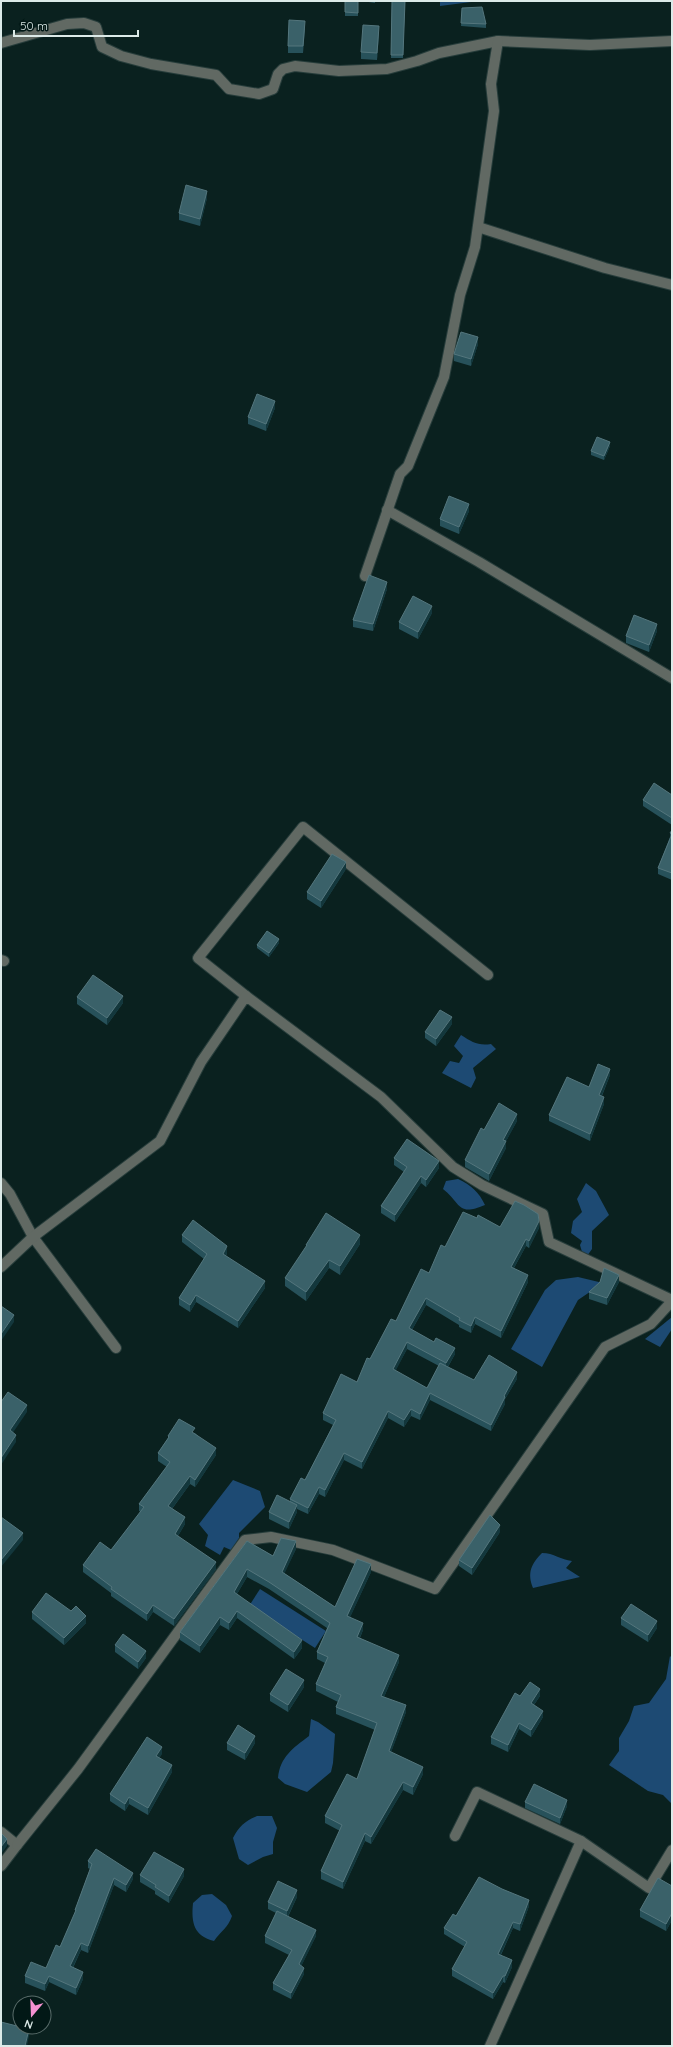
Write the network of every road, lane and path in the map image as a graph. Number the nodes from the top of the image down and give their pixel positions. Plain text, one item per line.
1 (498, 41) junction
2 (672, 41) edge
3 (1, 43) edge
4 (478, 227) junction
5 (672, 285) edge
6 (387, 510) junction
7 (365, 576) dead end
8 (672, 678) edge
9 (488, 975) dead end
10 (246, 996) junction
11 (1, 1183) edge
12 (33, 1237) junction
13 (1, 1266) edge
14 (671, 1297) edge
15 (116, 1348) dead end
16 (1, 1832) edge
17 (455, 1836) dead end
18 (581, 1841) junction
19 (16, 1845) junction
20 (672, 1850) edge
21 (1, 1866) edge
22 (490, 2046) edge

1 - 2 street
1 - 3 street
1 - 4 street
4 - 5 street
4 - 6 street
6 - 7 street
6 - 8 street
9 - 10 street
10 - 12 street
10 - 14 street
11 - 12 street
12 - 13 street
12 - 15 street
14 - 19 street
16 - 19 street
17 - 18 street
18 - 20 street
18 - 22 street
19 - 21 street

